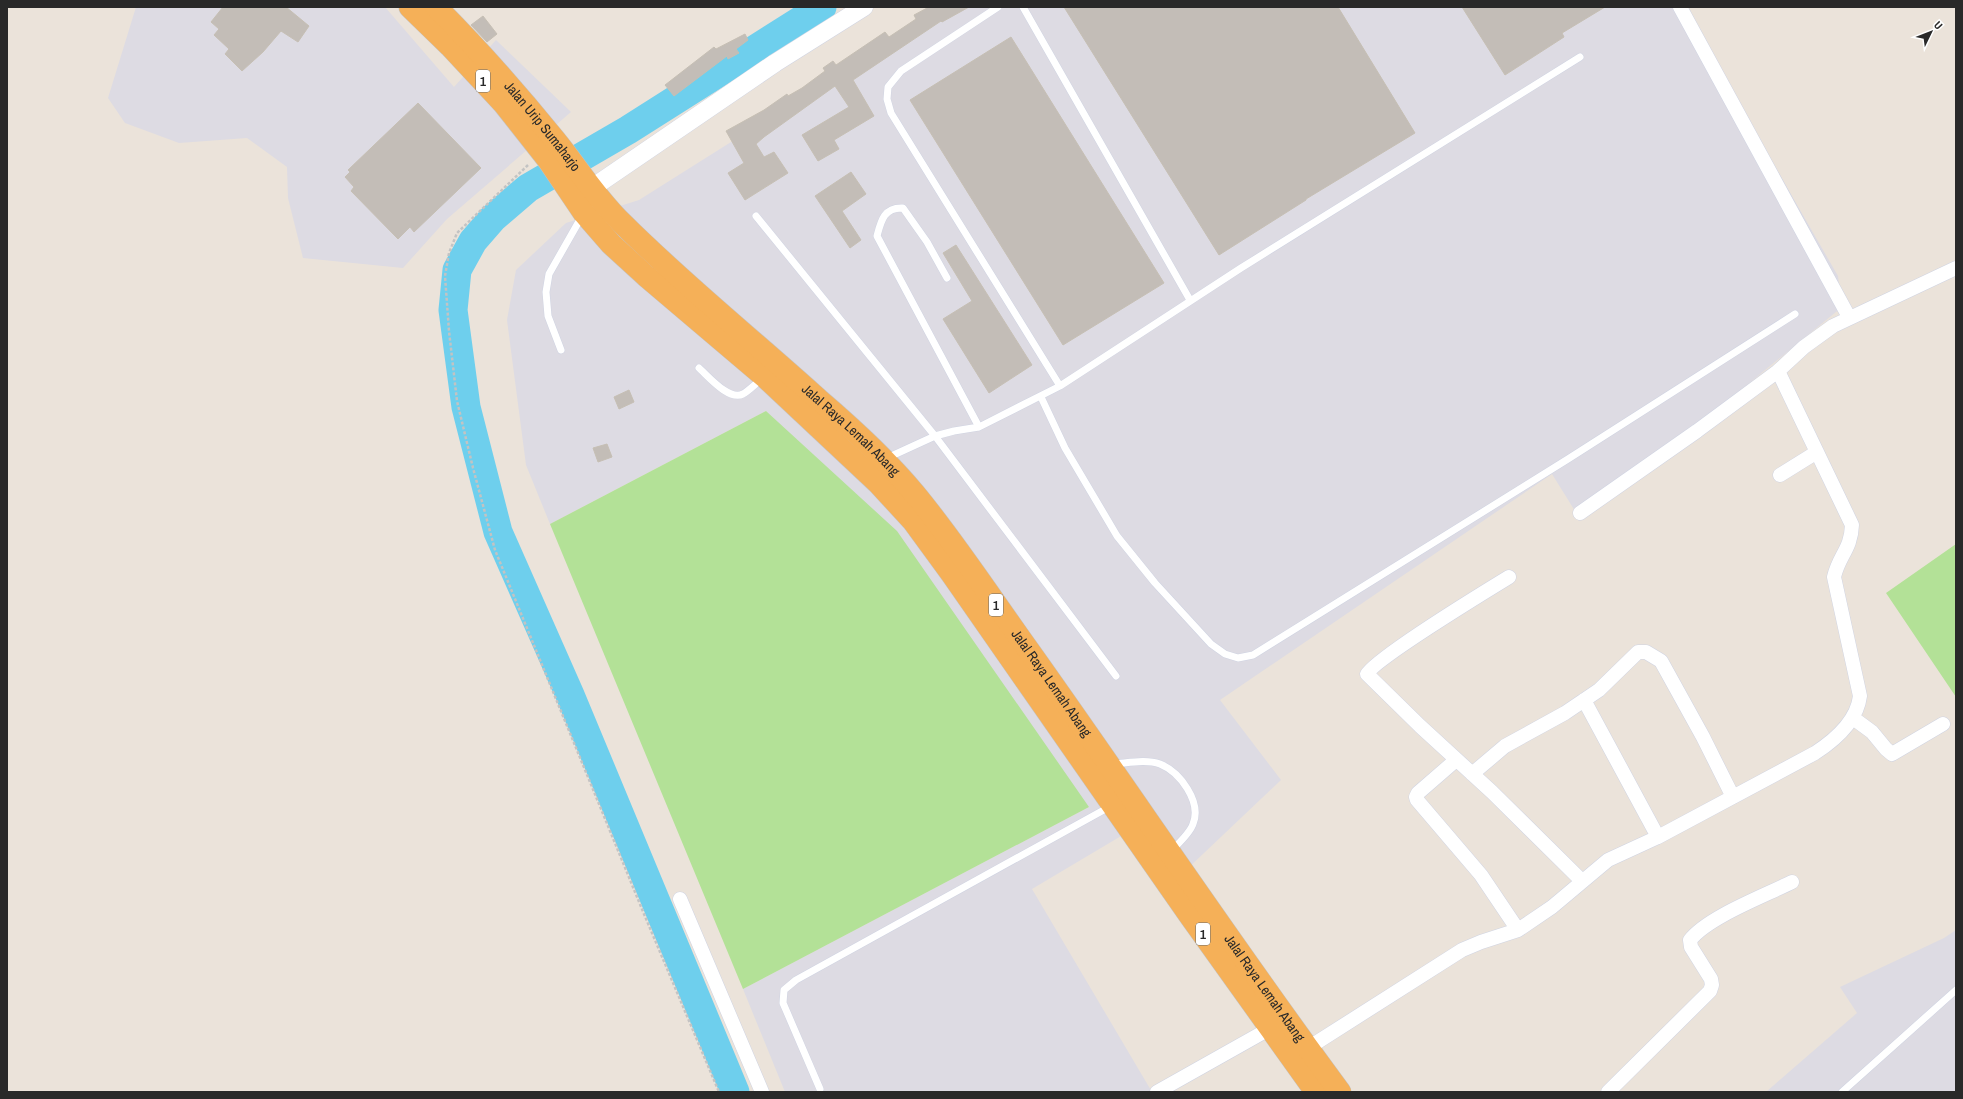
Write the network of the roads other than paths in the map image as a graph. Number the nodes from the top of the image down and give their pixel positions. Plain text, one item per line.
1 (410, 7) edge
2 (436, 7) edge
3 (864, 7) edge
4 (998, 7) edge
5 (1022, 7) edge
6 (1680, 7) edge
7 (1580, 57) dead end
8 (555, 155) junction
9 (581, 185) junction
10 (584, 213) junction
11 (756, 216) dead end
12 (1956, 268) edge
13 (947, 278) dead end
14 (1190, 300) junction
15 (1795, 314) dead end
16 (1850, 316) junction
17 (561, 350) dead end
18 (699, 368) dead end
19 (1778, 371) junction
20 (765, 377) junction
21 (1060, 386) junction
22 (1041, 397) junction
23 (979, 427) junction
24 (935, 436) junction
25 (1817, 452) junction
26 (884, 460) junction
27 (1780, 475) dead end
28 (1580, 513) dead end
29 (1508, 577) dead end
30 (1116, 676) dead end
31 (1584, 700) junction
32 (1853, 718) junction
33 (1943, 724) dead end
34 (1456, 760) junction
35 (1110, 764) junction
36 (1472, 774) junction
37 (1733, 797) junction
38 (1113, 805) junction
39 (1658, 838) junction
40 (1170, 853) junction
41 (1582, 882) junction
42 (1792, 882) dead end
43 (680, 899) dead end
44 (1518, 930) junction
45 (1956, 990) edge
46 (1269, 1028) junction
47 (1308, 1048) junction
48 (820, 1088) dead end
49 (762, 1092) edge
50 (1157, 1092) edge
51 (1316, 1092) edge
52 (1340, 1092) edge
53 (1608, 1092) edge
54 (1842, 1092) edge

1 - 8 highway, Jalan Urip Sumaharjo / 1
2 - 8 highway, Jalan Urip Sumaharjo / 1
3 - 9 street
4 - 21 lane
5 - 14 lane
6 - 16 street
7 - 14 lane
8 - 9 highway, Jalan Urip Sumaharjo / 1
9 - 10 highway, Jalal Raya Lemah Abang / 1
9 - 26 highway, Jalal Raya Lemah Abang / 1
10 - 17 lane
10 - 20 highway, Jalal Raya Lemah Abang / 1
11 - 24 lane
12 - 16 street
13 - 23 lane
14 - 21 lane
15 - 22 lane
16 - 19 street
18 - 20 lane
19 - 25 street
19 - 28 street
20 - 38 highway, Jalal Raya Lemah Abang / 1
21 - 22 lane
22 - 23 lane
23 - 24 lane
24 - 26 lane
24 - 30 lane
25 - 27 street
25 - 32 street
26 - 35 highway, Jalal Raya Lemah Abang / 1
29 - 34 street
31 - 36 street
31 - 37 street
31 - 39 street
32 - 33 street
32 - 37 street
34 - 36 street
34 - 44 street
35 - 40 highway, Jalal Raya Lemah Abang / 1
35 - 40 lane
36 - 41 street
37 - 39 street
38 - 46 highway, Jalal Raya Lemah Abang / 1
38 - 48 lane
39 - 41 street
40 - 47 highway, Jalal Raya Lemah Abang / 1
41 - 44 street
42 - 53 street
43 - 49 street
44 - 47 street
45 - 54 lane
46 - 50 street
46 - 51 highway, Jalal Raya Lemah Abang / 1
47 - 52 highway, Jalal Raya Lemah Abang / 1

